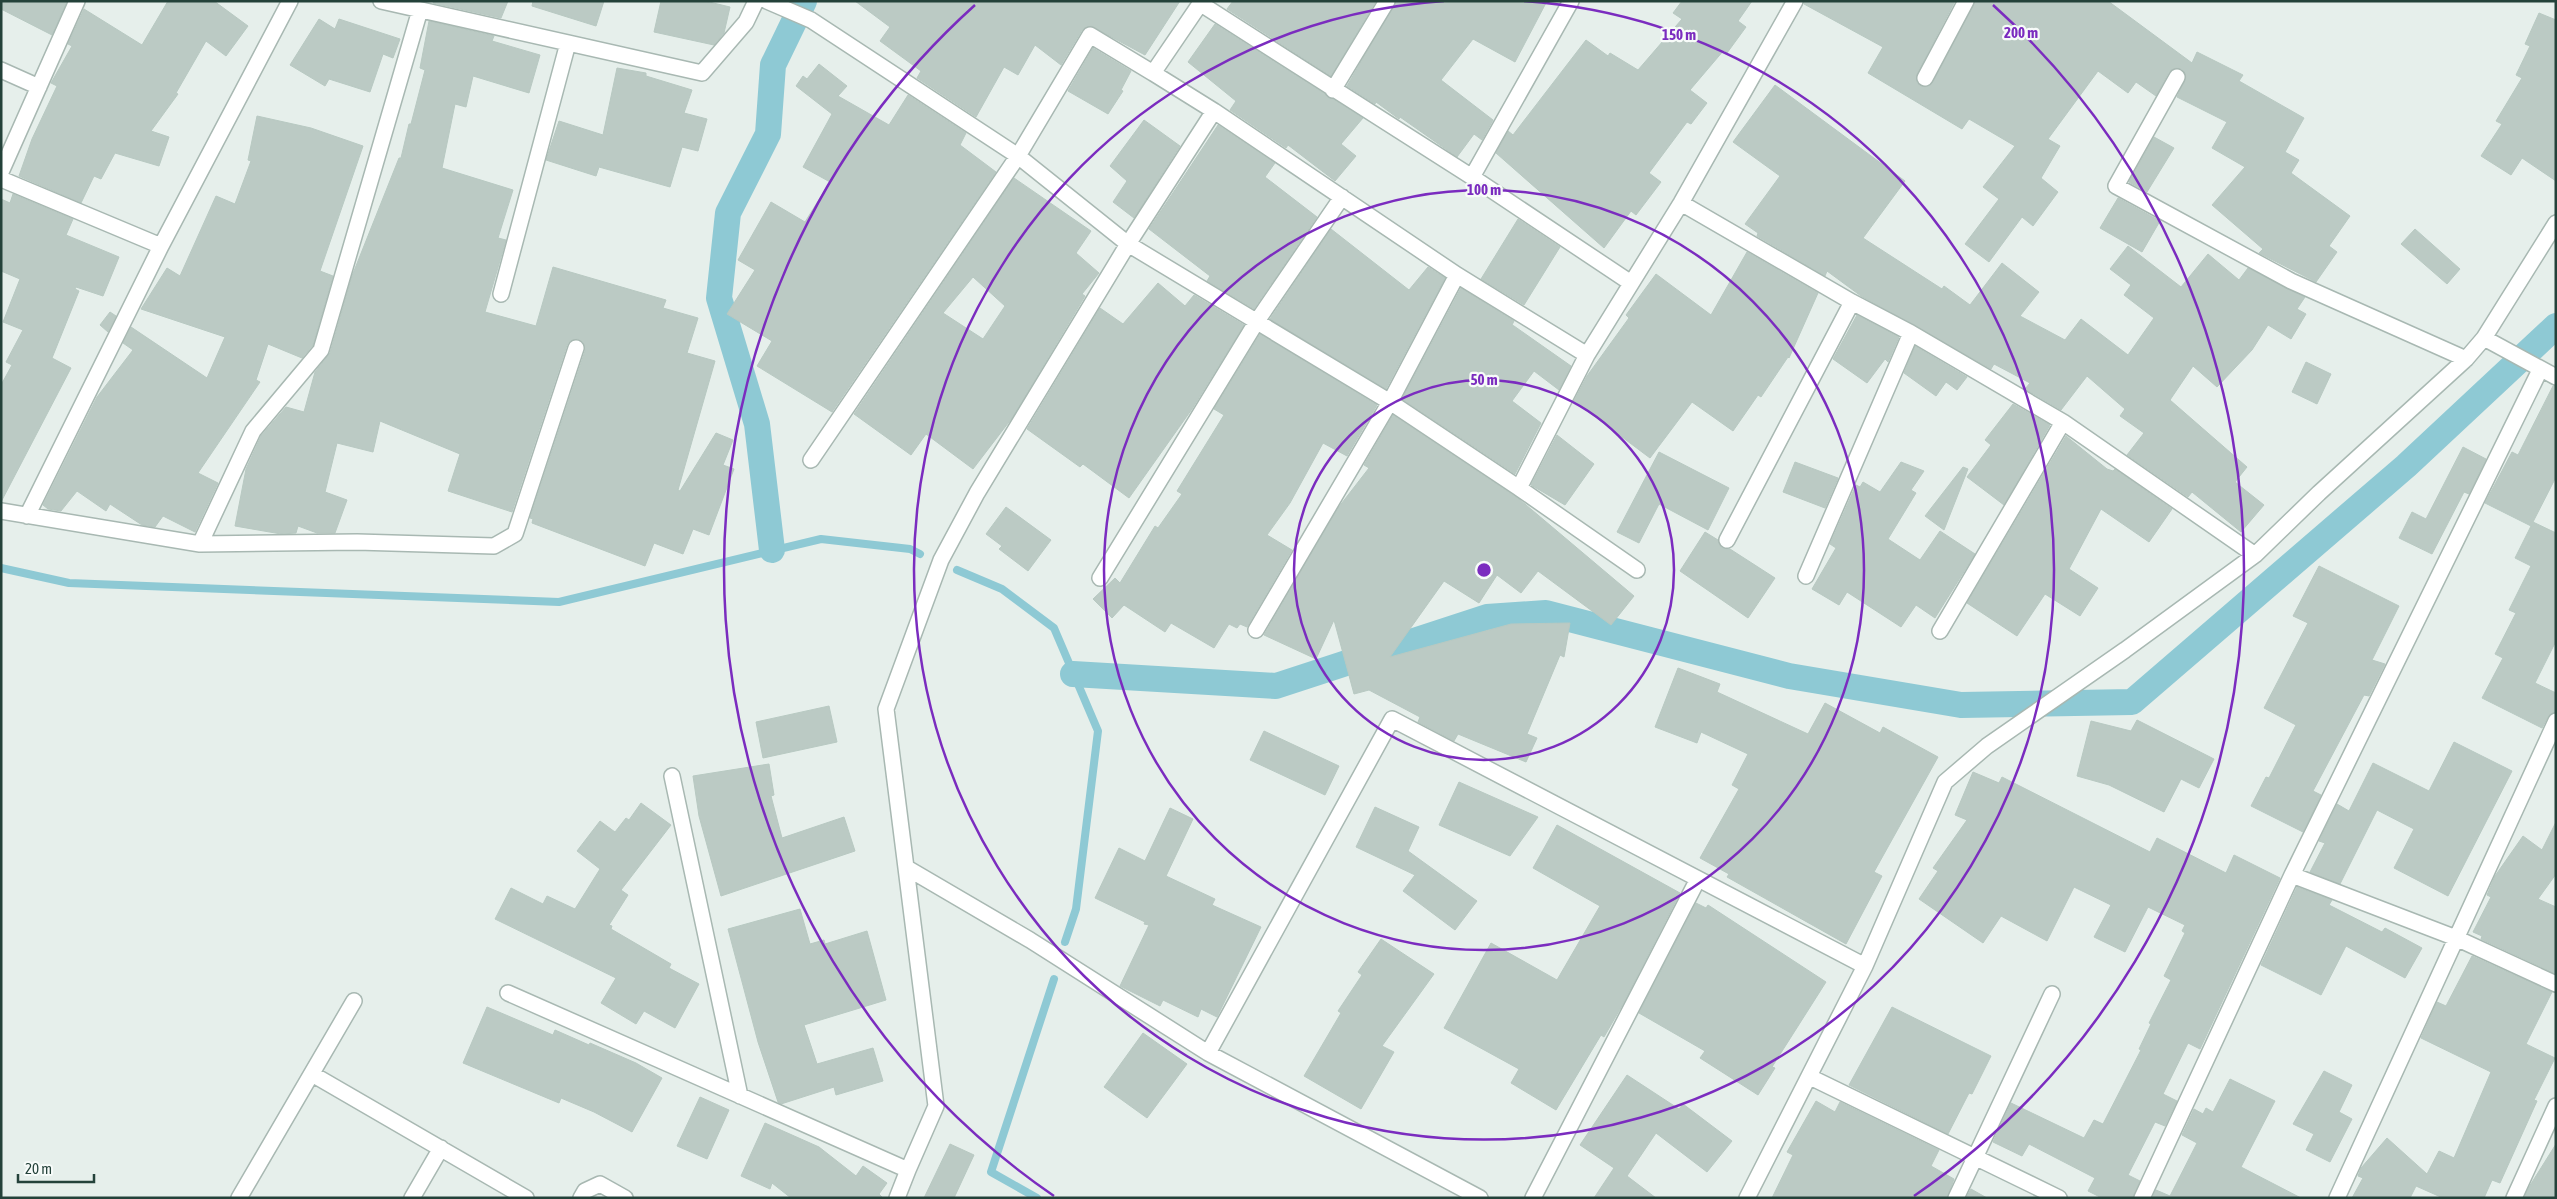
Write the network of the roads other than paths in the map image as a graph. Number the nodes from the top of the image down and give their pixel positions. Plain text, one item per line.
1 (77, 1) edge
2 (290, 1) edge
3 (381, 1) edge
4 (756, 1) edge
5 (767, 1) edge
6 (1387, 1) edge
7 (1571, 1) edge
8 (1794, 1) edge
9 (1966, 1) edge
10 (1202, 3) edge
11 (420, 10) junction
12 (568, 43) junction
13 (1, 70) edge
14 (1153, 73) junction
15 (2177, 77) dead end
16 (1925, 78) dead end
17 (39, 87) junction
18 (1333, 90) junction
19 (1214, 111) junction
20 (1018, 156) junction
21 (1, 172) edge
22 (1472, 177) junction
23 (1, 179) edge
24 (1342, 197) junction
25 (1682, 203) junction
26 (2556, 223) edge
27 (1128, 244) junction
28 (161, 246) junction
29 (1457, 275) junction
30 (1632, 283) junction
31 (501, 294) dead end
32 (1852, 302) junction
33 (1257, 320) junction
34 (1911, 333) junction
35 (2485, 338) junction
36 (576, 348) dead end
37 (1587, 355) junction
38 (2466, 359) junction
39 (2539, 370) junction
40 (2556, 377) edge
41 (1390, 402) junction
42 (2063, 422) junction
43 (811, 460) dead end
44 (1519, 488) junction
45 (1, 511) edge
46 (27, 516) junction
47 (1727, 540) dead end
48 (200, 544) junction
49 (2255, 555) junction
50 (1637, 570) dead end
51 (1806, 576) dead end
52 (1100, 578) dead end
53 (1256, 630) dead end
54 (1940, 631) dead end
55 (2556, 721) edge
56 (672, 776) dead end
57 (907, 868) junction
58 (2292, 875) junction
59 (1698, 879) junction
60 (2456, 938) junction
61 (1865, 966) junction
62 (2556, 984) edge
63 (508, 993) dead end
64 (2052, 994) dead end
65 (354, 1001) dead end
66 (1208, 1053) junction
67 (312, 1074) junction
68 (1810, 1077) junction
69 (740, 1096) junction
70 (2556, 1106) edge
71 (441, 1148) junction
72 (1976, 1159) junction
73 (908, 1170) junction
74 (239, 1198) edge
75 (412, 1198) edge
76 (526, 1198) edge
77 (581, 1198) edge
78 (625, 1198) edge
79 (897, 1198) edge
80 (1480, 1198) edge
81 (1533, 1198) edge
82 (1747, 1198) edge
83 (1956, 1198) edge
84 (2059, 1198) edge
85 (2142, 1198) edge
86 (2337, 1198) edge
87 (2514, 1198) edge

1 - 17 street
2 - 28 street
3 - 11 street
4 - 12 street
5 - 20 street
6 - 18 street
7 - 22 street
8 - 25 street
9 - 16 street
10 - 14 street
10 - 18 street
11 - 12 street
11 - 48 street
12 - 31 street
13 - 17 street
14 - 19 street
14 - 20 street
15 - 38 street
17 - 21 street
18 - 22 street
19 - 24 street
19 - 27 street
20 - 27 street
20 - 43 street
22 - 30 street
23 - 28 street
24 - 29 street
24 - 33 street
25 - 30 street
25 - 32 street
26 - 35 street
27 - 33 street
27 - 57 street
28 - 46 street
29 - 37 street
29 - 41 street
30 - 37 street
32 - 34 street
32 - 47 street
33 - 41 street
33 - 52 street
34 - 42 street
34 - 51 street
35 - 38 street
35 - 39 street
36 - 48 street
37 - 44 street
38 - 49 street
39 - 40 street
39 - 58 street
41 - 44 street
41 - 53 street
42 - 49 street
42 - 54 street
44 - 50 street
45 - 46 street
46 - 48 street
49 - 61 street
55 - 60 street
56 - 69 street
57 - 66 street
57 - 73 street
58 - 60 street
58 - 85 street
59 - 61 street
59 - 66 street
59 - 81 street
60 - 62 street
60 - 86 street
61 - 68 street
63 - 69 street
64 - 72 street
65 - 67 street
66 - 80 street
67 - 71 street
67 - 74 street
68 - 72 street
68 - 82 street
69 - 73 street
70 - 87 street
71 - 75 street
71 - 76 street
72 - 83 street
72 - 84 street
73 - 79 street
77 - 78 street

